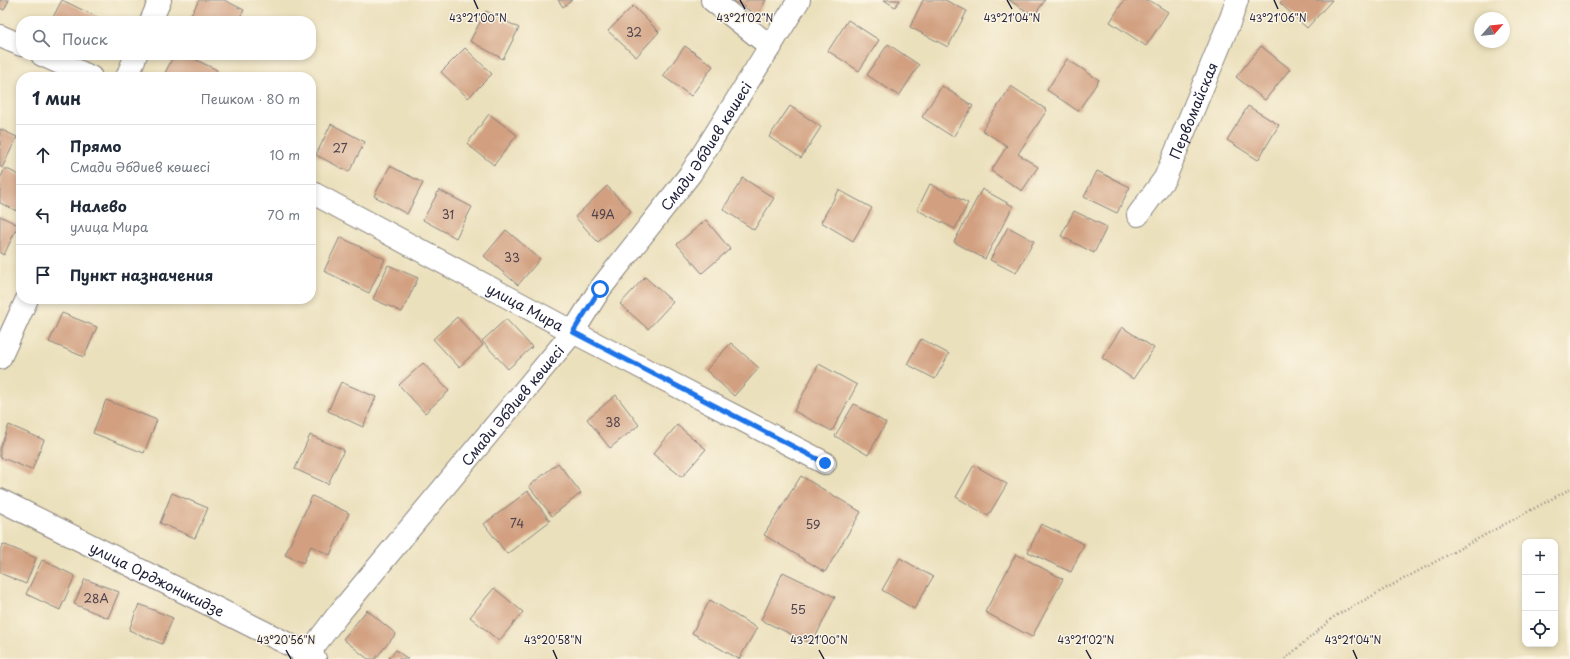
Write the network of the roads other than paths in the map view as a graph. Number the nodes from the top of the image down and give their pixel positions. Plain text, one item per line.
1 (160, 0) edge
2 (712, 0) edge
3 (799, 0) edge
4 (1237, 0) edge
5 (153, 16) edge
6 (0, 36) edge
7 (16, 43) edge
8 (771, 47) junction
9 (53, 60) edge
10 (134, 60) edge
11 (80, 72) edge
12 (129, 72) edge
13 (316, 195) edge
14 (1138, 215) dead end
15 (24, 304) edge
16 (573, 332) junction
17 (0, 358) edge
18 (825, 463) dead end
19 (0, 500) edge
20 (308, 657) edge

1 - 5 street
2 - 8 street
3 - 8 street, Смади Әбдиев көшесі
4 - 14 street, Первомайская
6 - 7 street
8 - 16 street, Смади Әбдиев көшесі
9 - 11 street
10 - 12 street
13 - 16 street, улица Мира
15 - 17 street
16 - 18 street, улица Мира
16 - 20 street, Смади Әбдиев көшесі
19 - 20 street, улица Орджоникидзе

